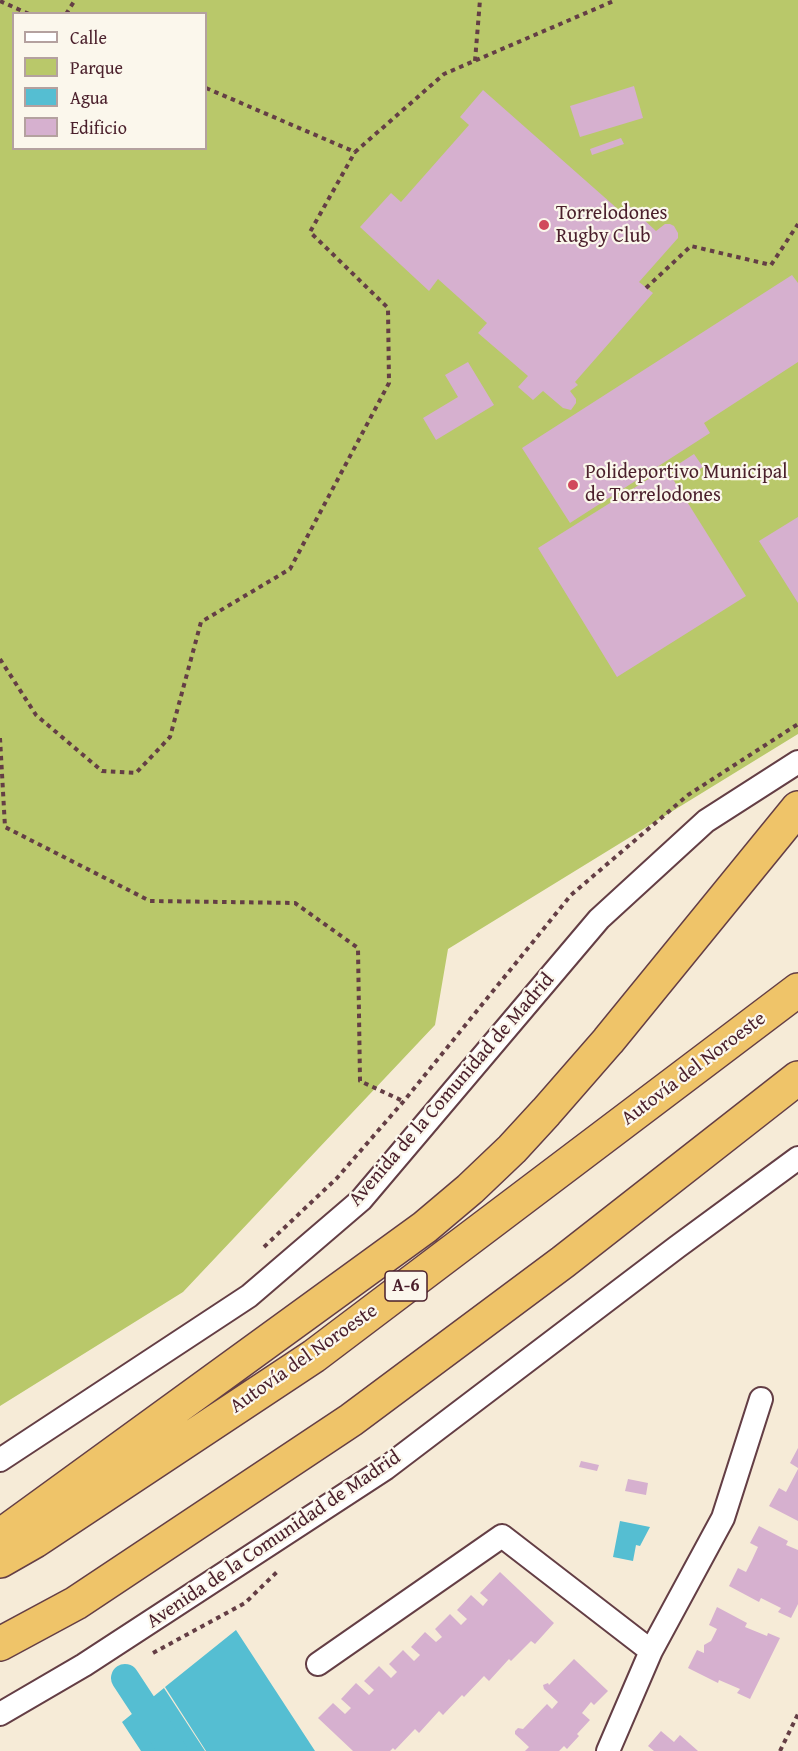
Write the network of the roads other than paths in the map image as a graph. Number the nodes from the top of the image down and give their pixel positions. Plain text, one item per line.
1 (798, 762) edge
2 (798, 808) edge
3 (798, 990) edge
4 (798, 1078) edge
5 (798, 1158) edge
6 (761, 1399) dead end
7 (0, 1460) edge
8 (0, 1536) edge
9 (0, 1561) edge
10 (0, 1644) edge
11 (651, 1651) junction
12 (318, 1664) dead end
13 (0, 1714) edge
14 (608, 1751) edge

1 - 7 street, Avenida de la Comunidad de Madrid
2 - 8 highway
3 - 9 highway, Autovía del Noroeste / A-6
4 - 10 highway
5 - 13 street, Avenida de la Comunidad de Madrid
6 - 11 street
11 - 12 street
11 - 14 street

